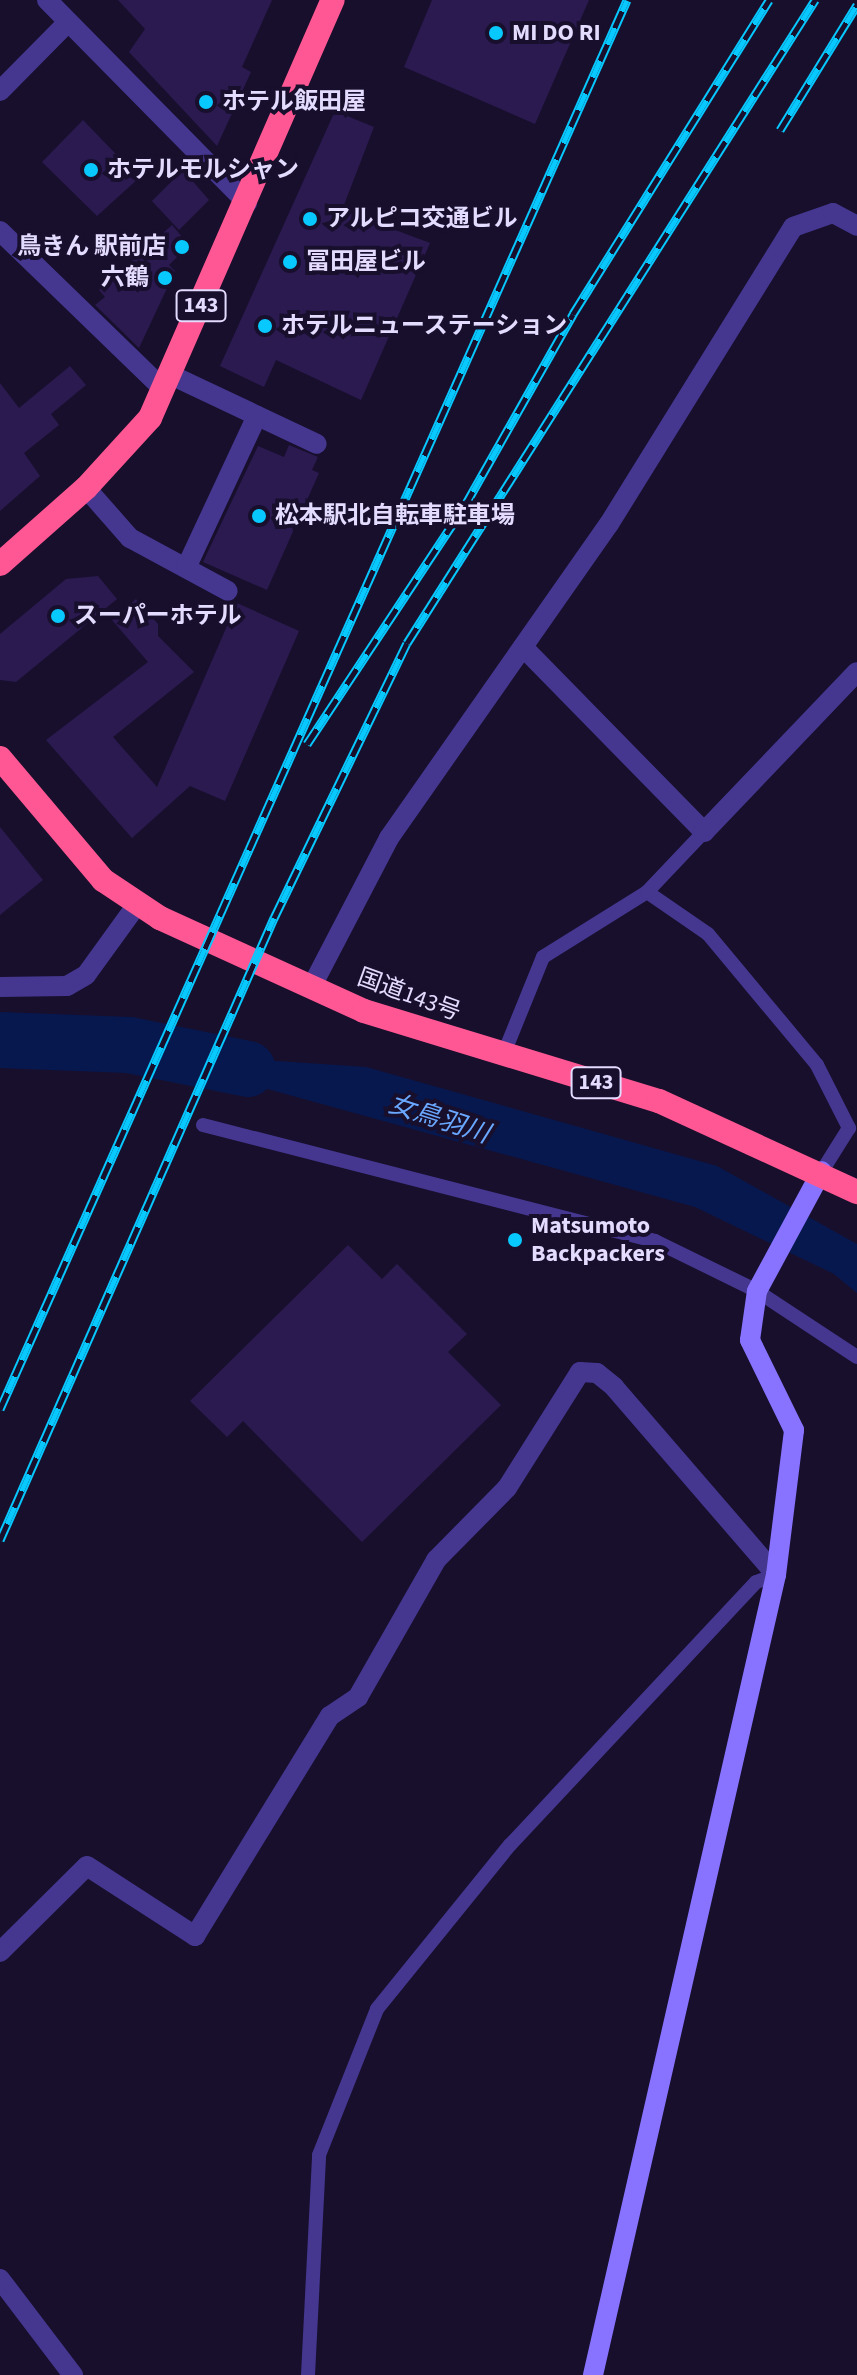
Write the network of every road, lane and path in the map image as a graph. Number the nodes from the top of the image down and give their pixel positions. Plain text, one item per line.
1 (47, 0) edge
2 (333, 0) edge
3 (68, 22) junction
4 (0, 91) edge
5 (247, 203) junction
6 (857, 226) edge
7 (0, 231) edge
8 (168, 382) junction
9 (257, 416) junction
10 (310, 445) dead end
11 (86, 488) junction
12 (0, 564) edge
13 (186, 568) junction
14 (228, 591) dead end
15 (523, 647) junction
16 (857, 672) edge
17 (0, 758) edge
18 (704, 832) junction
19 (647, 892) junction
20 (136, 906) junction
21 (312, 986) junction
22 (0, 987) edge
23 (502, 1058) junction
24 (203, 1125) dead end
25 (822, 1171) junction
26 (857, 1192) edge
27 (757, 1291) junction
28 (857, 1357) edge
29 (776, 1575) junction
30 (0, 1952) edge
31 (0, 2279) edge
32 (73, 2375) edge
33 (308, 2375) edge
34 (593, 2375) edge

1 - 3 street
2 - 5 highway, 143
3 - 4 street
3 - 5 street
5 - 8 highway, 143
6 - 15 street
7 - 8 street
8 - 9 street
8 - 11 highway, 143
9 - 10 street
9 - 13 street
11 - 12 highway, 143
11 - 13 street
13 - 14 street
15 - 18 street
15 - 21 street
16 - 18 street
17 - 20 highway, 国道143号 / 143
18 - 19 lane
19 - 23 lane
19 - 25 lane
20 - 21 highway, 国道143号 / 143
20 - 22 street
21 - 23 highway, 国道143号 / 143
23 - 25 highway, 国道143号 / 143
24 - 27 lane
25 - 26 highway, 国道143号 / 143
25 - 27 street
27 - 28 lane
27 - 29 street
29 - 30 street
29 - 33 lane
29 - 34 street
31 - 32 street

